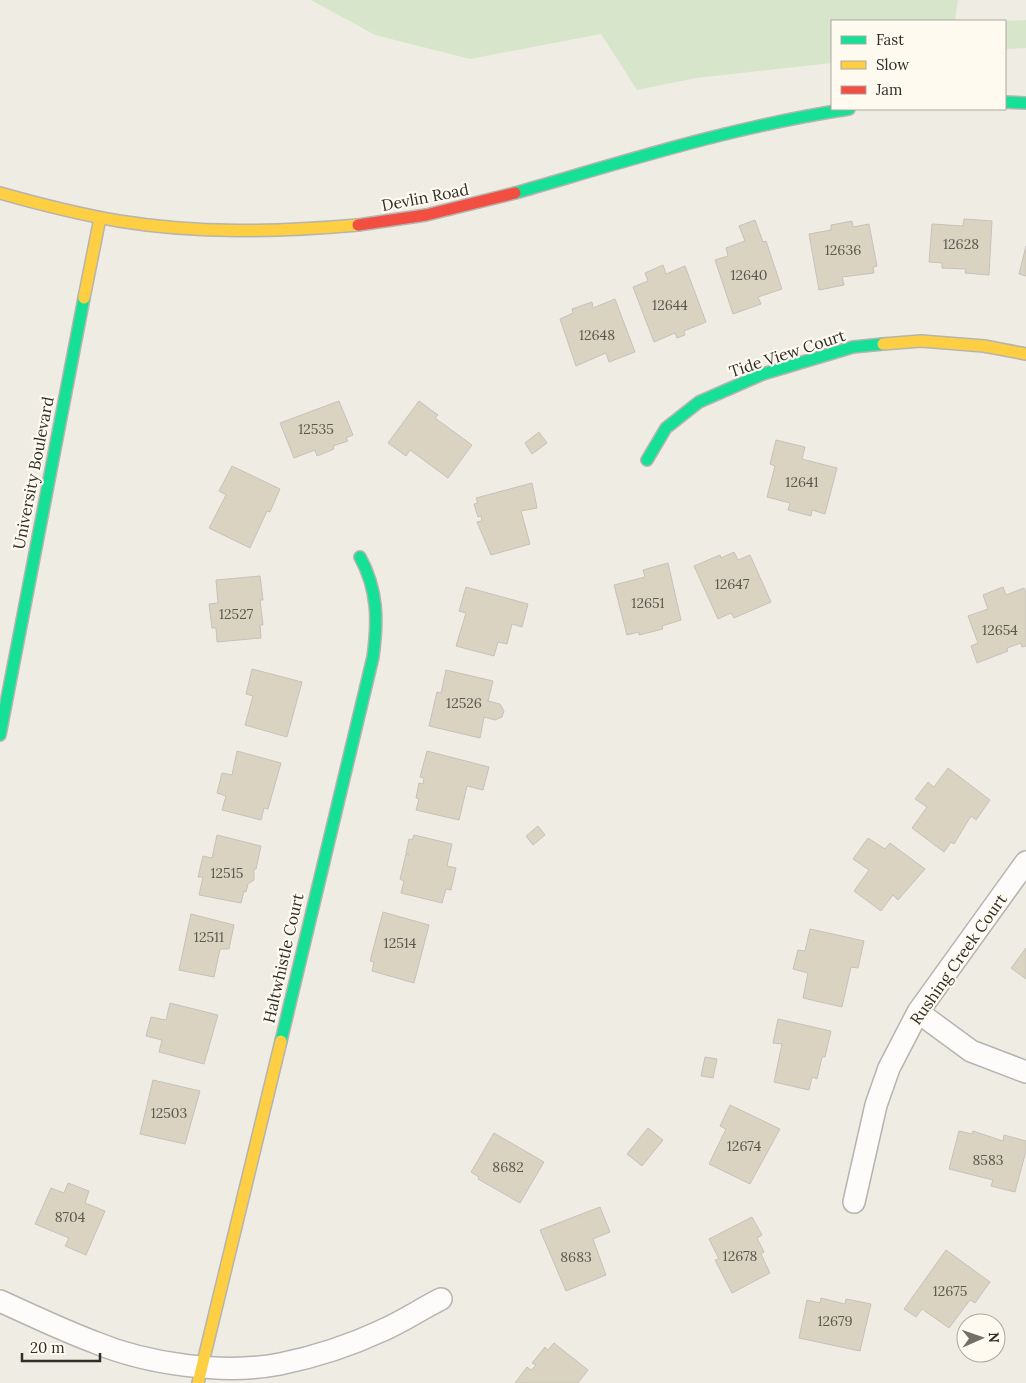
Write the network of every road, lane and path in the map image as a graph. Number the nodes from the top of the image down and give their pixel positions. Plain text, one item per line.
1 (1006, 102) edge
2 (1026, 103) edge
3 (842, 110) edge
4 (0, 193) edge
5 (100, 218) junction
6 (1026, 354) edge
7 (647, 460) dead end
8 (360, 557) dead end
9 (0, 735) edge
10 (1026, 862) edge
11 (918, 1012) junction
12 (1026, 1072) edge
13 (854, 1202) dead end
14 (441, 1299) dead end
15 (0, 1301) edge
16 (200, 1375) edge

1 - 2 street
3 - 5 street, Devlin Road
4 - 5 street, Devlin Road
5 - 9 street, University Boulevard
6 - 7 street, Tide View Court
8 - 16 street, Haltwhistle Court
10 - 11 street, Rushing Creek Court
11 - 12 street
11 - 13 street, Rushing Creek Court
14 - 16 street
15 - 16 street

